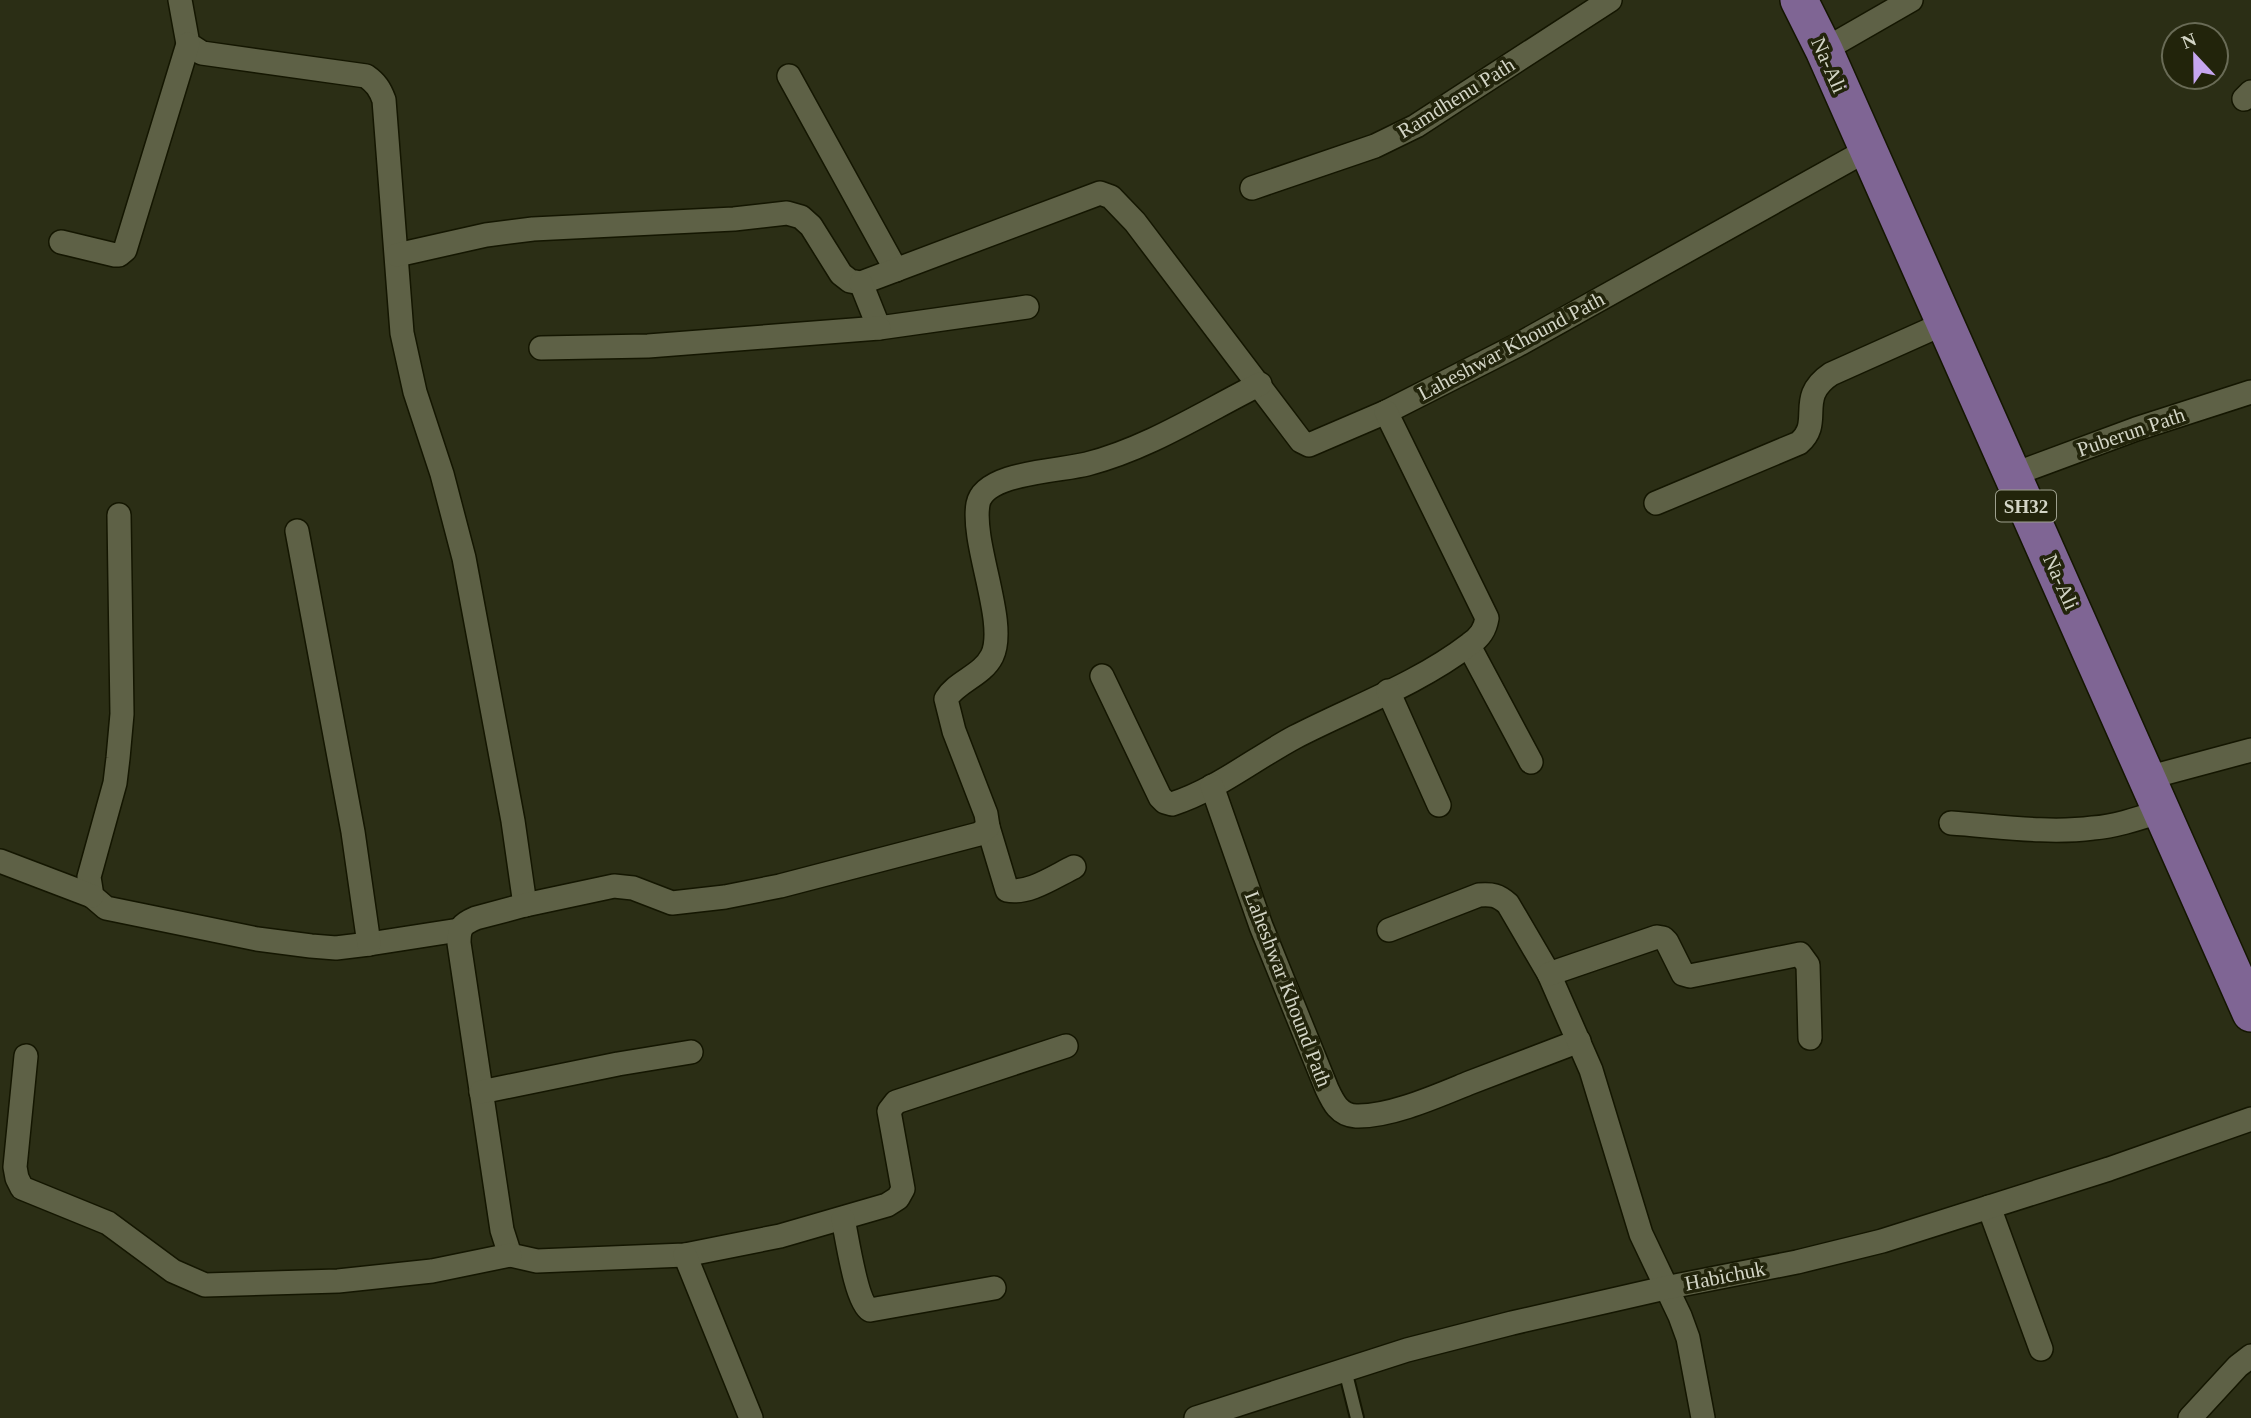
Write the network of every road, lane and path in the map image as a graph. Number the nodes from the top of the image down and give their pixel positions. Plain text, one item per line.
1 (180, 0) edge
2 (1609, 0) edge
3 (1799, 0) edge
4 (1911, 0) edge
5 (188, 44) junction
6 (1824, 50) junction
7 (789, 76) dead end
8 (1867, 150) junction
9 (1252, 188) dead end
10 (61, 242) dead end
11 (397, 254) junction
12 (896, 270) junction
13 (861, 284) junction
14 (1027, 307) dead end
15 (1945, 323) junction
16 (879, 328) junction
17 (541, 348) dead end
18 (1260, 384) junction
19 (2251, 393) edge
20 (1385, 412) junction
21 (2012, 475) junction
22 (1656, 503) dead end
23 (119, 515) dead end
24 (298, 531) dead end
25 (1469, 646) junction
26 (1102, 676) dead end
27 (1388, 691) junction
28 (2251, 750) edge
29 (1531, 762) dead end
30 (2147, 778) junction
31 (1212, 786) junction
32 (1439, 805) dead end
33 (2162, 811) junction
34 (1951, 823) dead end
35 (988, 827) junction
36 (0, 861) edge
37 (1074, 867) dead end
38 (92, 896) junction
39 (525, 905) junction
40 (459, 930) junction
41 (1389, 930) dead end
42 (369, 944) junction
43 (1549, 974) junction
44 (2251, 1013) edge
45 (1810, 1038) dead end
46 (1578, 1041) junction
47 (1066, 1046) dead end
48 (691, 1052) dead end
49 (26, 1056) dead end
50 (481, 1093) junction
51 (2251, 1117) edge
52 (1989, 1207) junction
53 (843, 1219) junction
54 (510, 1255) junction
55 (685, 1255) junction
56 (994, 1288) dead end
57 (1665, 1288) junction
58 (2041, 1349) dead end
59 (2251, 1356) edge
60 (1345, 1370) junction
61 (1207, 1417) edge
62 (751, 1418) edge
63 (1357, 1418) edge
64 (1703, 1418) edge
65 (2190, 1418) edge

1 - 5 street
2 - 9 street, Ramdhenu Path
3 - 6 main road, Na-Ali / SH32
4 - 6 street
5 - 10 street
5 - 11 street
6 - 8 main road, Na-Ali / SH32
7 - 12 street
8 - 15 main road, Na-Ali / SH32
8 - 20 street, Laheshwar Khound Path
11 - 13 street
11 - 39 street
12 - 13 street
12 - 18 street
13 - 16 street
14 - 16 street
15 - 21 main road, Na-Ali / SH32
15 - 22 street
16 - 17 street
18 - 20 street, Laheshwar Khound Path
18 - 35 street
19 - 21 street, Puberun Path
20 - 25 street
21 - 30 main road, Na-Ali / SH32
23 - 38 street
24 - 42 street
25 - 27 street
25 - 29 street
26 - 31 street
27 - 31 street
27 - 32 street
28 - 30 street
30 - 33 main road, Na-Ali / SH32
31 - 46 street, Laheshwar Khound Path
33 - 34 street
33 - 44 main road, Na-Ali / SH32
35 - 37 street
35 - 39 street
36 - 38 street
38 - 42 street
39 - 40 street
40 - 42 street
40 - 50 street
41 - 43 street
43 - 45 street
43 - 46 street
46 - 57 street
47 - 53 street
48 - 50 street
49 - 54 street
50 - 54 street
51 - 52 street, Habichuk
52 - 57 street, Habichuk
52 - 58 street
53 - 55 street
53 - 56 street
54 - 55 street
55 - 62 street
57 - 60 street, Habichuk
57 - 64 street
59 - 65 street
60 - 61 street, Habichuk
60 - 63 lane

